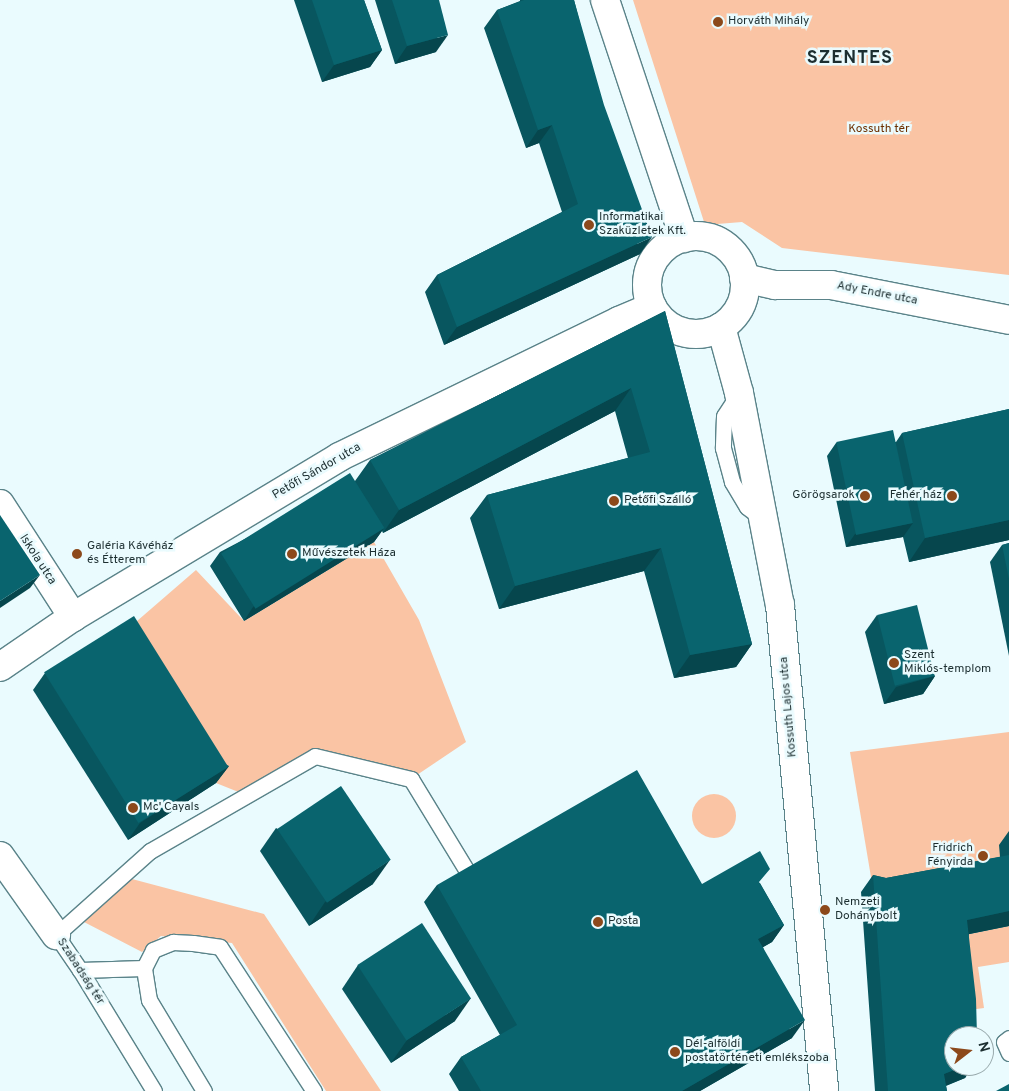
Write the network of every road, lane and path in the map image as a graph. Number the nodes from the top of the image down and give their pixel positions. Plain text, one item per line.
1 (605, 0) edge
2 (684, 238) junction
3 (744, 278) junction
4 (652, 308) junction
5 (1009, 320) edge
6 (721, 327) junction
7 (0, 504) edge
8 (73, 617) junction
9 (0, 667) edge
10 (0, 856) edge
11 (470, 876) edge
12 (56, 935) junction
13 (144, 968) junction
14 (80, 970) junction
15 (1009, 1038) edge
16 (1009, 1053) edge
17 (154, 1091) edge
18 (204, 1091) edge
19 (314, 1091) edge
20 (824, 1091) edge

1 - 2 street
2 - 3 street
2 - 4 street
3 - 5 street, Ady Endre utca
3 - 6 street
4 - 6 street
4 - 8 street, Petőfi Sándor utca
6 - 20 street, Kossuth Lajos utca
7 - 8 street, Iskola utca
8 - 9 street, Petőfi Sándor utca
10 - 12 street, Szabadság tér
11 - 12 lane
12 - 14 lane, Szabadság tér
13 - 14 lane
13 - 18 lane
13 - 19 lane
14 - 17 lane, Szabadság tér
15 - 16 lane

